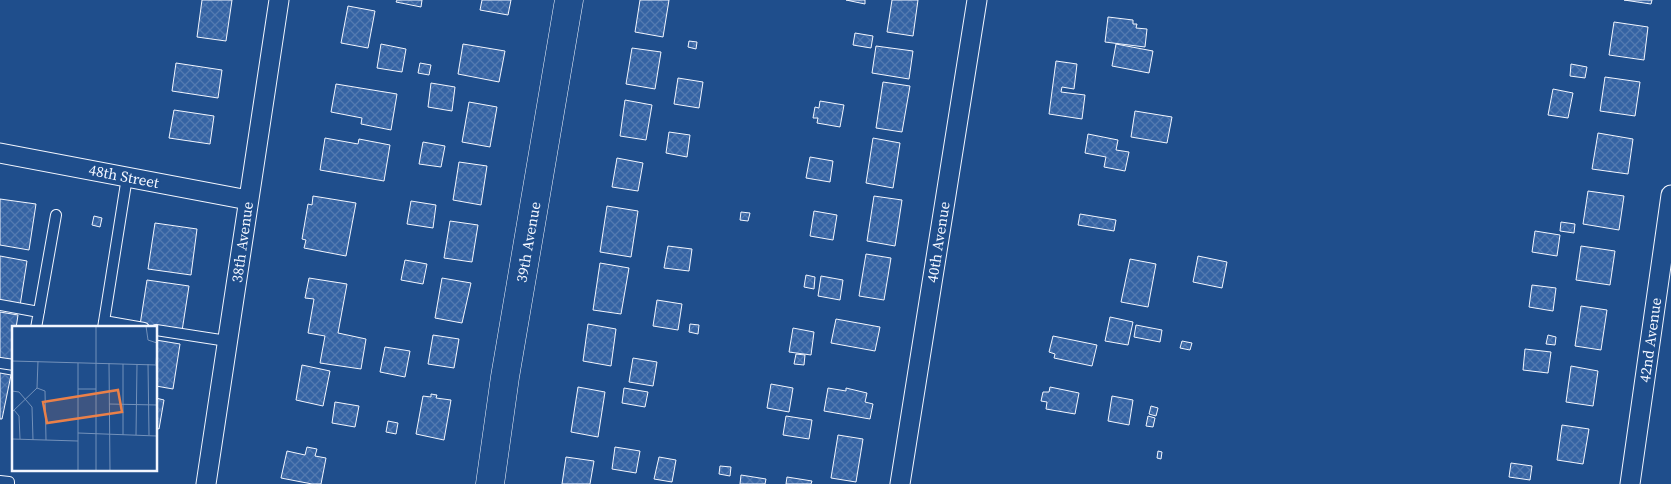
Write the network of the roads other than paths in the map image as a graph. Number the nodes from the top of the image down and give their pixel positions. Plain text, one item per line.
1 (279, 0) edge
2 (569, 0) edge
3 (977, 0) edge
4 (0, 153) edge
5 (127, 177) junction
6 (1671, 195) edge
7 (248, 200) junction
8 (56, 215) dead end
9 (0, 305) edge
10 (39, 312) junction
11 (103, 325) edge
12 (36, 326) edge
13 (117, 326) edge
14 (158, 330) edge
15 (227, 341) junction
16 (0, 481) edge
17 (9, 484) edge
18 (206, 484) edge
19 (490, 484) edge
20 (900, 484) edge
21 (1630, 484) edge

1 - 7 street, 38th Avenue
2 - 19 main road, 39th Avenue
3 - 20 street, 40th Avenue
4 - 5 street, 48th Street
5 - 7 street, 48th Street
5 - 11 lane
6 - 21 street, 42nd Avenue
7 - 15 street, 38th Avenue
8 - 10 lane
9 - 10 lane
10 - 12 lane
11 - 13 lane
14 - 15 lane
15 - 18 street, 38th Avenue
16 - 17 lane

